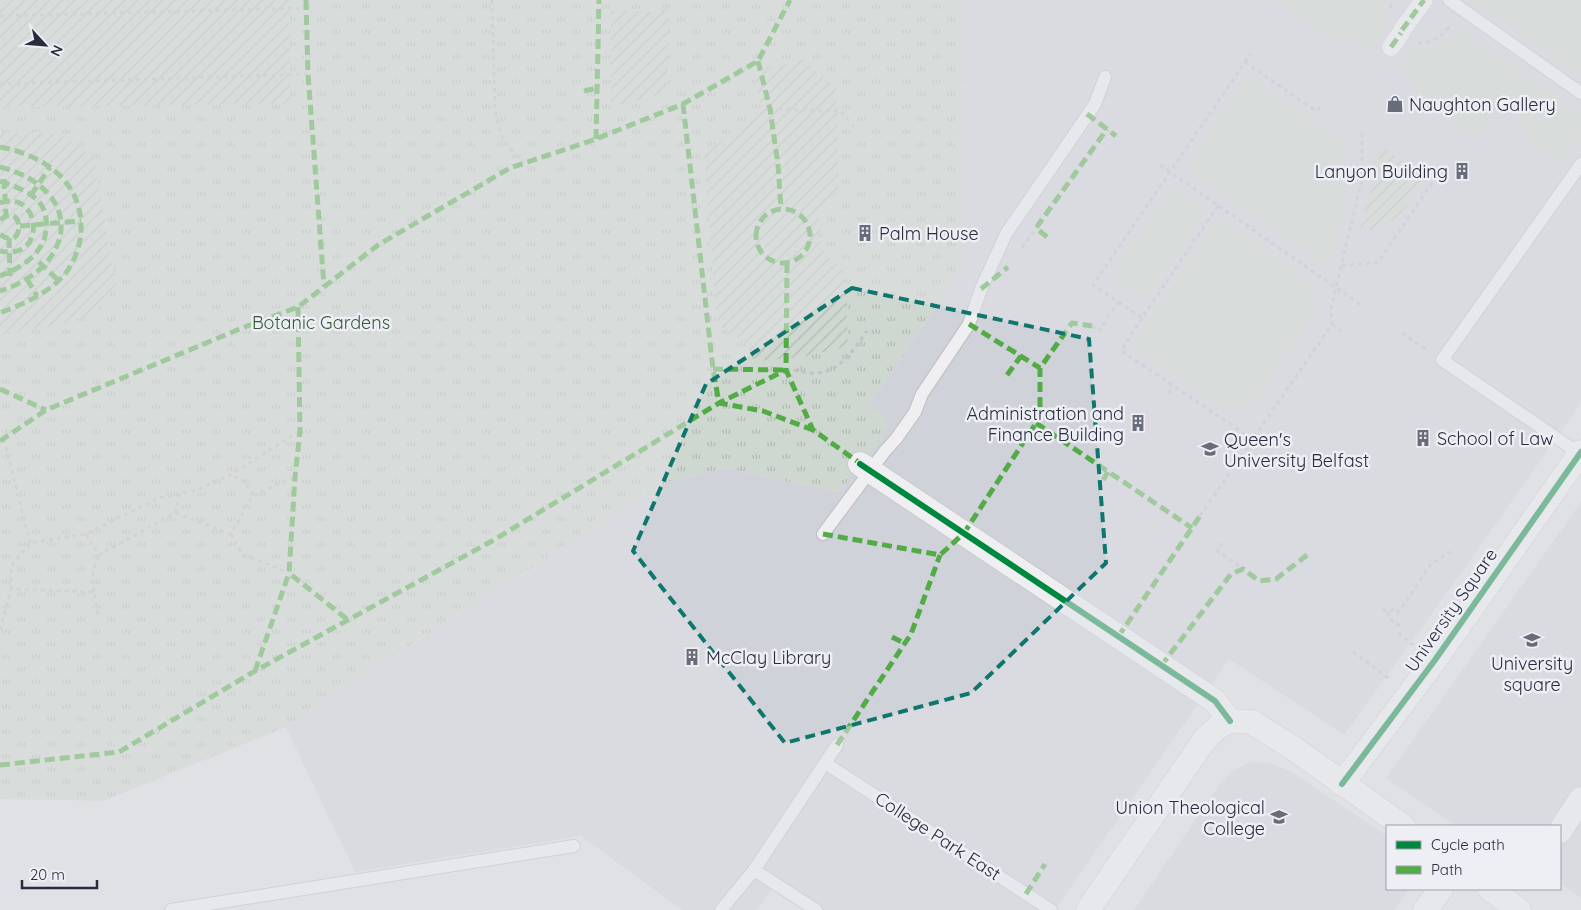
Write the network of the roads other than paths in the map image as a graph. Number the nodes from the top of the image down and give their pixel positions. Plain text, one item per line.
1 (1424, 0) edge
2 (1449, 0) edge
3 (1398, 37) dead end
4 (1105, 77) dead end
5 (1581, 93) edge
6 (1581, 164) edge
7 (1580, 453) edge
8 (866, 467) junction
9 (823, 534) dead end
10 (1230, 721) junction
11 (837, 745) dead end
12 (825, 762) junction
13 (1342, 784) junction
14 (1581, 799) edge
15 (1402, 825) edge
16 (1561, 829) edge
17 (574, 846) dead end
18 (754, 870) junction
19 (1440, 890) edge
20 (1492, 890) edge
21 (1517, 901) edge
22 (171, 910) edge
23 (721, 910) edge
24 (816, 910) edge
25 (1051, 910) edge
26 (1088, 910) edge
27 (1425, 910) edge

1 - 3 street
2 - 5 lane
4 - 8 lane
6 - 7 lane
7 - 13 street, University Square
8 - 9 lane
8 - 10 street
10 - 13 street
10 - 26 street
11 - 12 lane
12 - 18 lane
12 - 25 lane, College Park East
13 - 15 street
14 - 16 street
17 - 22 lane
18 - 23 lane
18 - 24 lane
19 - 27 street
20 - 21 street

